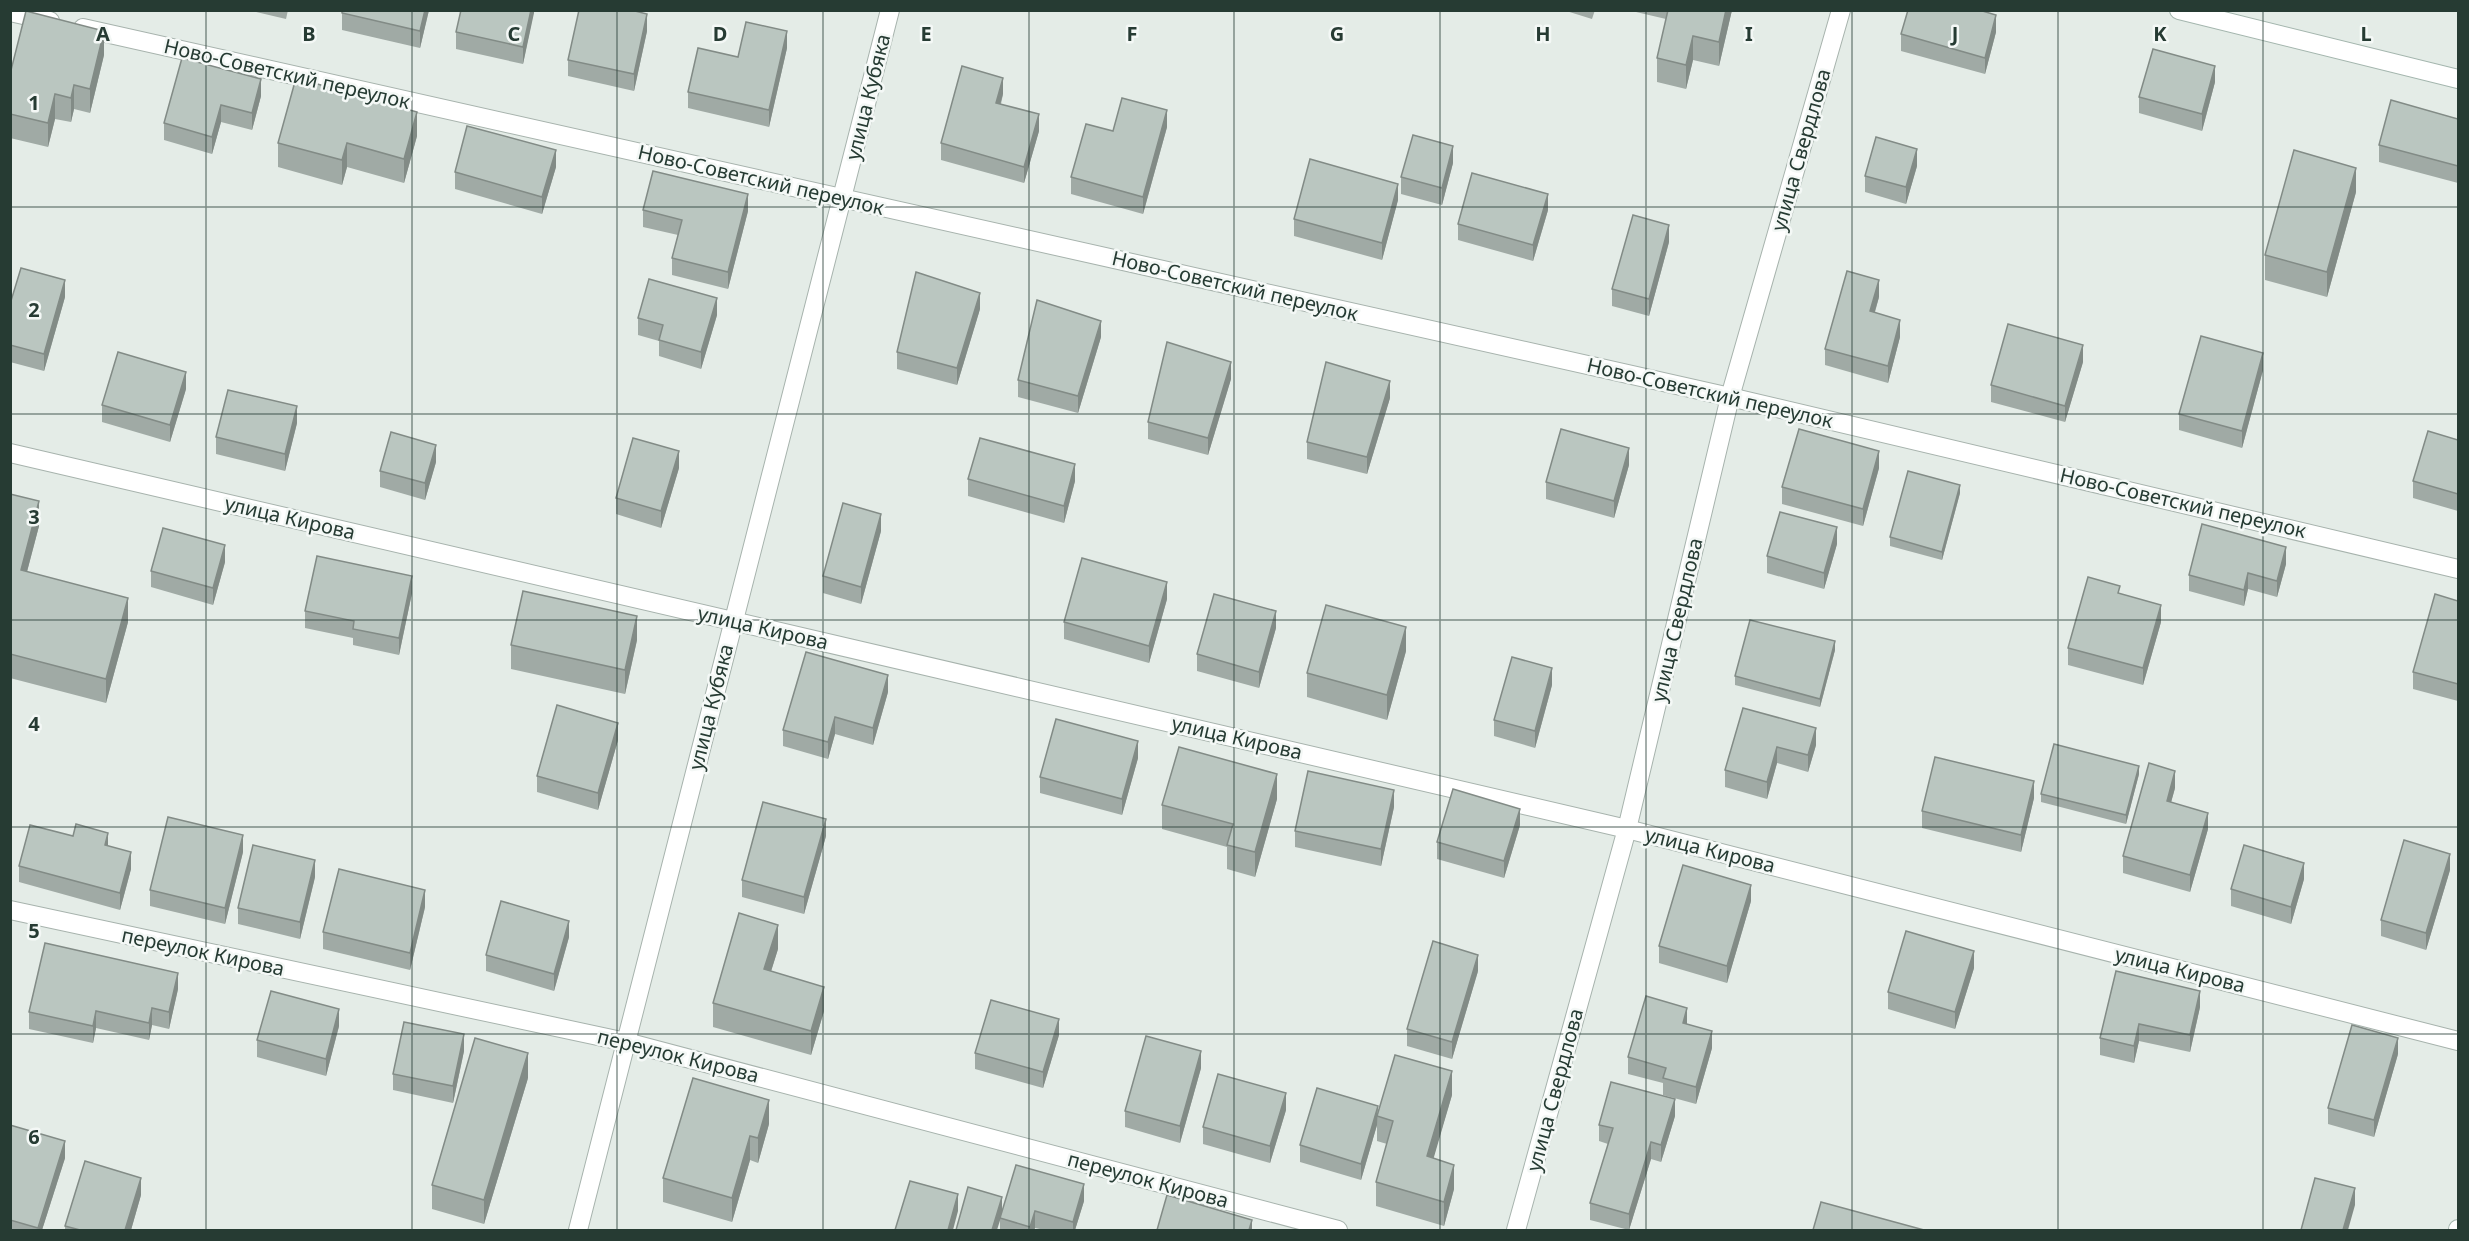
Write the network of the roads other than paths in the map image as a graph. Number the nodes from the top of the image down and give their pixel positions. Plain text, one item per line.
1 (890, 10) edge
2 (1842, 10) edge
3 (2179, 10) edge
4 (10, 12) edge
5 (2458, 79) edge
6 (842, 199) junction
7 (1730, 397) junction
8 (10, 453) edge
9 (2458, 568) edge
10 (733, 620) junction
11 (1627, 829) junction
12 (10, 910) edge
13 (2458, 1041) edge
14 (626, 1042) junction
15 (578, 1230) edge
16 (1338, 1230) edge
17 (1516, 1230) edge

1 - 6 street, улица Кубяка
2 - 7 street, улица Свердлова
3 - 5 street
4 - 6 street, Ново-Советский переулок
6 - 7 street, Ново-Советский переулок
6 - 10 street, улица Кубяка
7 - 9 street, Ново-Советский переулок
7 - 11 street, улица Свердлова
8 - 10 street, улица Кирова
10 - 11 street, улица Кирова
10 - 14 street, улица Кубяка
11 - 13 street, улица Кирова
11 - 17 street, улица Свердлова
12 - 14 street, переулок Кирова
14 - 15 street, улица Кубяка
14 - 16 street, переулок Кирова

